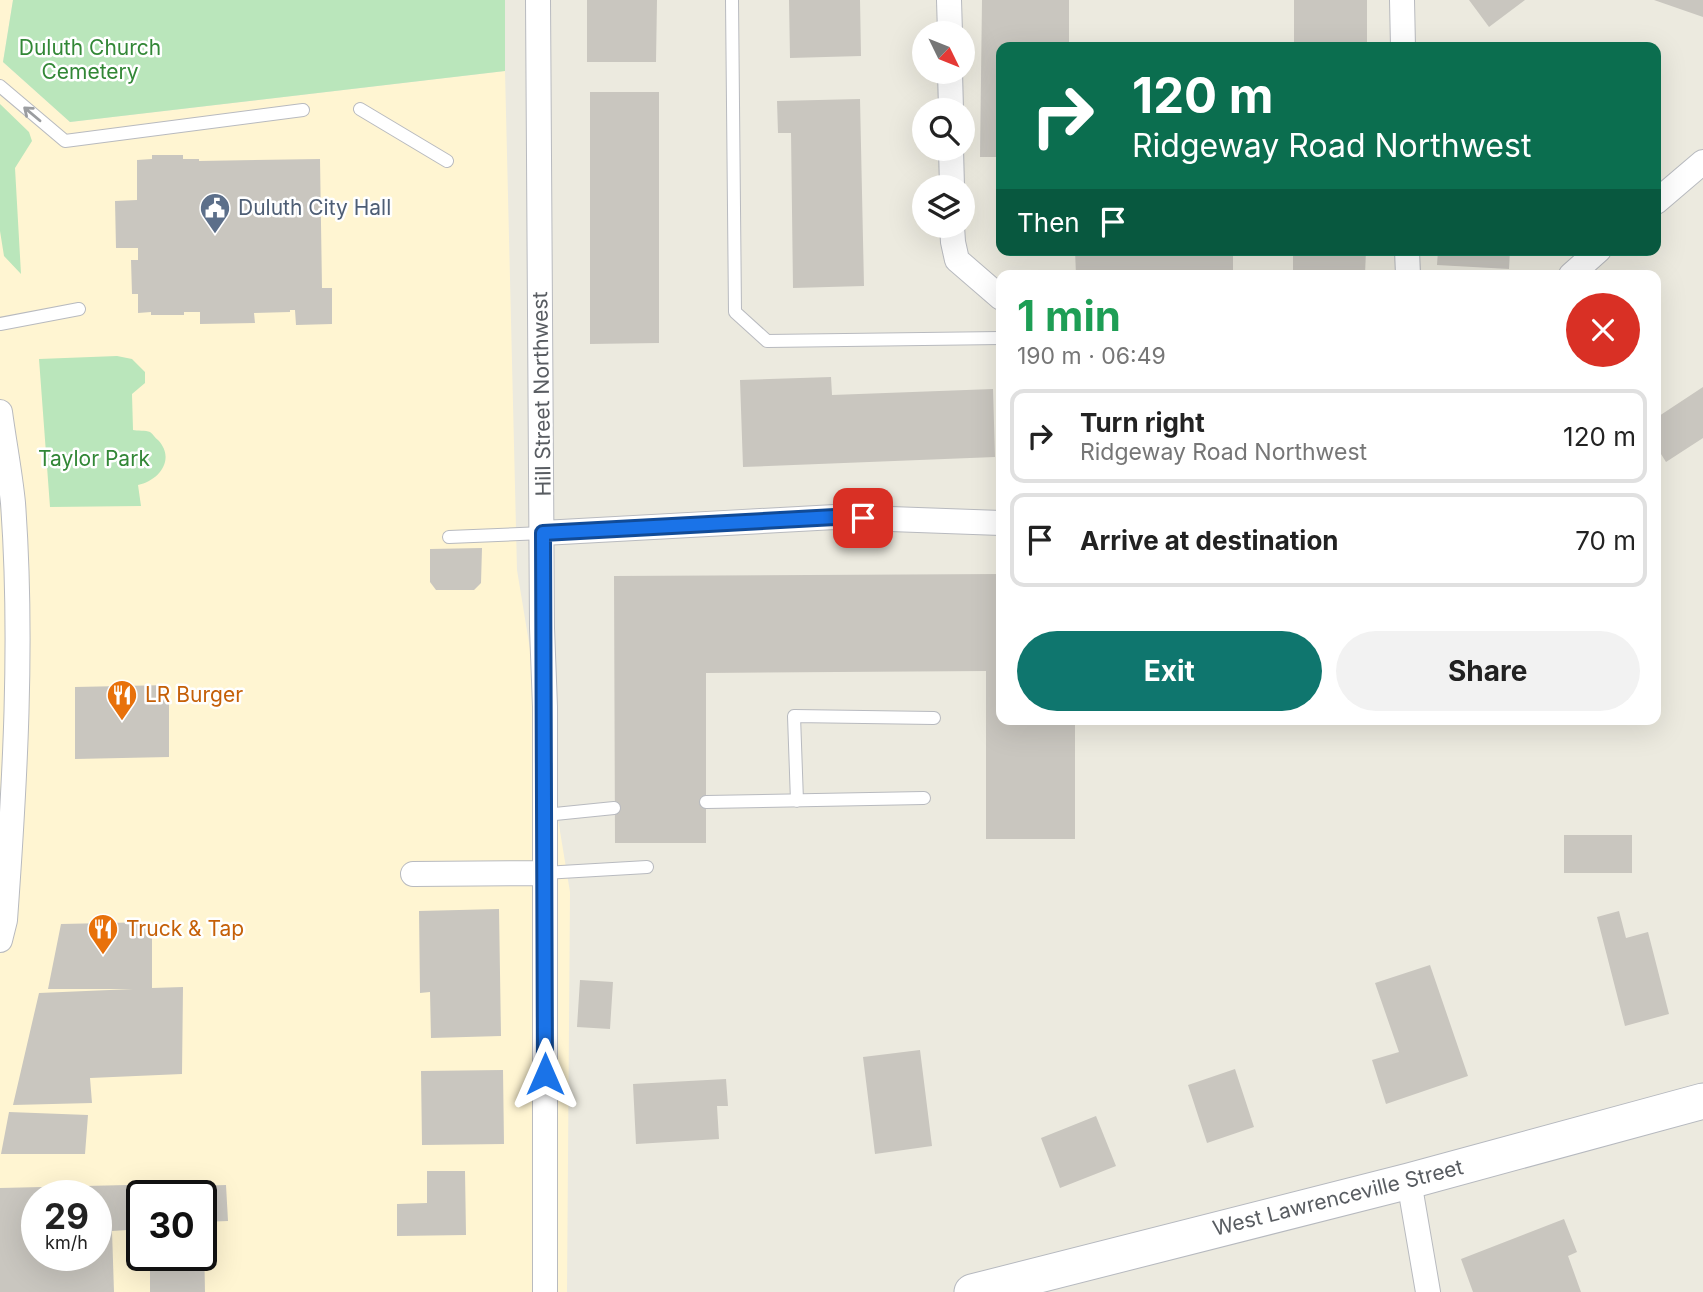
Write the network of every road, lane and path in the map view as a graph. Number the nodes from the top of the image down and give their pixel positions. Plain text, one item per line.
1 (538, 0) edge
2 (732, 0) edge
3 (949, 0) edge
4 (1402, 0) edge
5 (950, 21) edge
6 (1403, 42) edge
7 (0, 86) edge
8 (360, 109) dead end
9 (303, 110) dead end
10 (447, 161) dead end
11 (1703, 162) edge
12 (1661, 198) edge
13 (953, 238) edge
14 (1592, 256) edge
15 (1577, 270) edge
16 (996, 294) edge
17 (79, 309) dead end
18 (0, 324) edge
19 (996, 338) edge
20 (0, 412) edge
21 (996, 523) edge
22 (543, 533) junction
23 (449, 537) dead end
24 (934, 718) dead end
25 (7, 783) edge
26 (923, 798) dead end
27 (797, 801) junction
28 (706, 802) dead end
29 (614, 808) dead end
30 (545, 815) junction
31 (647, 867) dead end
32 (544, 873) junction
33 (413, 874) dead end
34 (4, 880) edge
35 (0, 940) edge
36 (1703, 1101) edge
37 (1409, 1181) junction
38 (545, 1292) edge
39 (972, 1292) edge
40 (1428, 1292) edge

1 - 22 street, Hill Street Northwest
2 - 19 lane
3 - 5 street
4 - 6 street
9 -> 7 lane
8 - 10 lane
11 - 12 street
13 - 16 street
14 - 15 street
17 - 18 lane
20 - 25 street
21 - 22 street
22 - 23 lane
22 - 30 street, Hill Street Northwest
24 - 27 lane
25 - 34 street
26 - 27 lane
27 - 28 lane
29 - 30 lane
30 - 32 street, Hill Street Northwest
31 - 32 lane
32 - 33 street
32 - 38 street, Hill Street Northwest
34 - 35 street
36 - 37 street, West Lawrenceville Street
37 - 39 street, West Lawrenceville Street
37 - 40 street

